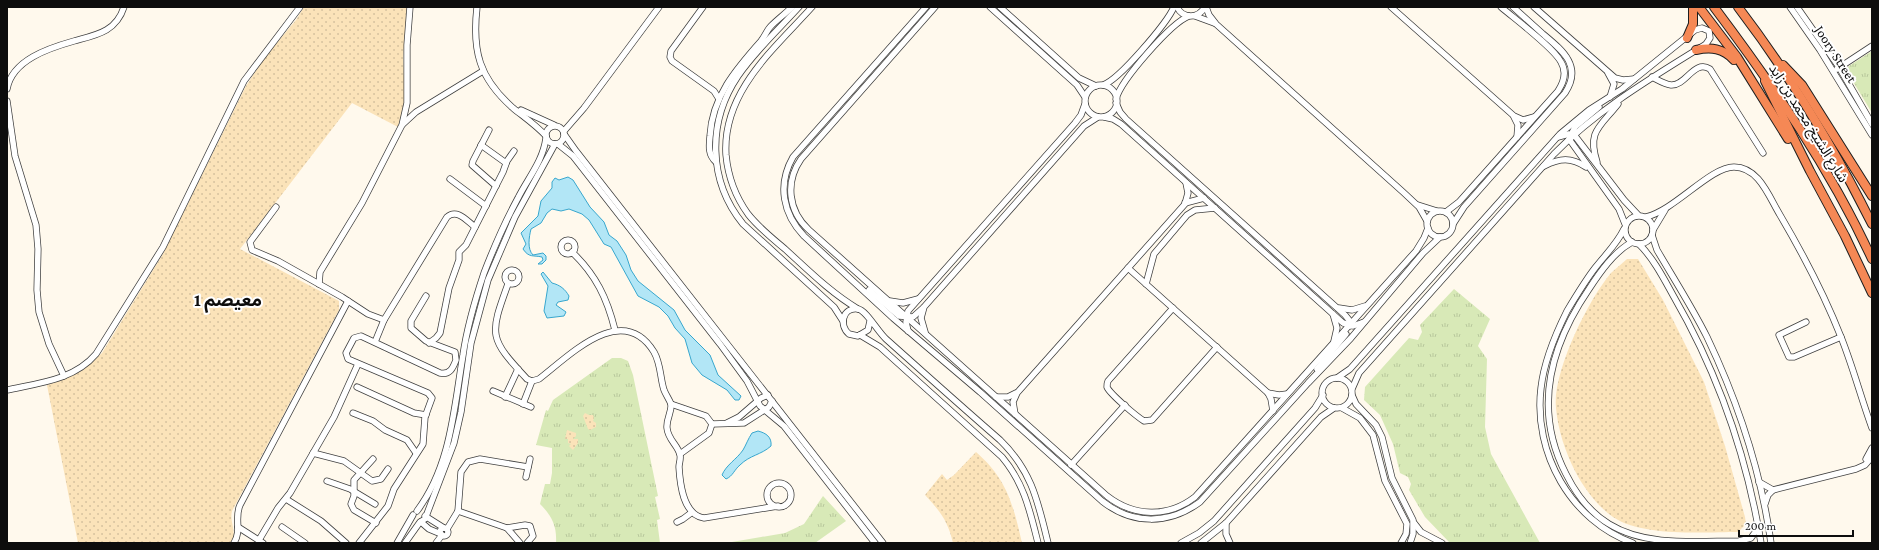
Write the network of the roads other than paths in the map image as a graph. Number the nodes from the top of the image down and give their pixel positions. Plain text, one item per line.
1 (124, 7) edge
2 (300, 7) edge
3 (410, 7) edge
4 (477, 7) edge
5 (659, 7) edge
6 (703, 7) edge
7 (792, 7) edge
8 (799, 7) edge
9 (812, 7) edge
10 (935, 7) edge
11 (990, 7) edge
12 (1000, 7) edge
13 (1175, 7) edge
14 (1206, 7) edge
15 (1391, 7) edge
16 (1502, 7) edge
17 (1512, 7) edge
18 (1534, 7) edge
19 (1693, 7) edge
20 (1699, 7) edge
21 (1714, 7) edge
22 (1738, 7) edge
23 (1790, 7) edge
24 (1798, 7) edge
25 (925, 8) edge
26 (1192, 16) junction
27 (1216, 24) junction
28 (1687, 38) junction
29 (1872, 46) edge
30 (1696, 50) junction
31 (1772, 54) junction
32 (1756, 62) junction
33 (1836, 69) junction
34 (483, 71) junction
35 (1608, 73) junction
36 (1652, 77) junction
37 (1635, 79) junction
38 (1096, 86) junction
39 (1103, 86) junction
40 (1755, 86) junction
41 (7, 89) edge
42 (724, 89) junction
43 (714, 91) junction
44 (1609, 98) junction
45 (1622, 98) junction
46 (719, 99) junction
47 (7, 101) edge
48 (1085, 101) junction
49 (1116, 101) junction
50 (510, 104) junction
51 (406, 108) junction
52 (416, 112) junction
53 (1514, 116) junction
54 (1536, 116) junction
55 (719, 117) junction
56 (1101, 117) junction
57 (711, 123) junction
58 (1872, 124) edge
59 (402, 125) junction
60 (554, 125) junction
61 (489, 130) dead end
62 (564, 132) junction
63 (1872, 135) edge
64 (1571, 136) junction
65 (546, 137) junction
66 (1516, 138) junction
67 (1556, 138) junction
68 (557, 144) junction
69 (481, 145) junction
70 (566, 149) junction
71 (514, 151) dead end
72 (1763, 153) dead end
73 (550, 154) junction
74 (716, 162) junction
75 (506, 163) junction
76 (1598, 165) junction
77 (1541, 168) junction
78 (1590, 169) junction
79 (1810, 171) junction
80 (450, 179) dead end
81 (1186, 182) junction
82 (496, 186) junction
83 (1872, 196) edge
84 (1204, 198) junction
85 (1416, 203) junction
86 (1185, 204) junction
87 (486, 206) junction
88 (276, 207) dead end
89 (1215, 208) junction
90 (1665, 209) junction
91 (1437, 211) junction
92 (1446, 212) junction
93 (1638, 215) junction
94 (1646, 217) junction
95 (1427, 221) junction
96 (1453, 224) junction
97 (1872, 224) edge
98 (1625, 226) junction
99 (475, 227) junction
100 (1428, 228) junction
101 (1652, 232) junction
102 (1440, 237) junction
103 (1632, 242) junction
104 (1639, 244) junction
105 (572, 252) dead end
106 (1872, 259) edge
107 (1128, 268) junction
108 (849, 276) junction
109 (319, 284) junction
110 (508, 284) dead end
111 (1146, 284) junction
112 (1872, 293) edge
113 (426, 296) dead end
114 (920, 298) junction
115 (886, 299) junction
116 (348, 301) junction
117 (1367, 305) junction
118 (924, 307) junction
119 (1337, 307) junction
120 (1173, 308) junction
121 (858, 309) junction
122 (1332, 312) junction
123 (906, 317) junction
124 (384, 320) junction
125 (843, 321) junction
126 (870, 321) junction
127 (1367, 321) junction
128 (1806, 322) dead end
129 (1350, 326) junction
130 (615, 330) junction
131 (909, 332) junction
132 (926, 334) junction
133 (439, 335) junction
134 (860, 335) junction
135 (1841, 337) junction
136 (374, 342) junction
137 (1334, 342) junction
138 (429, 343) junction
139 (1217, 347) junction
140 (443, 348) junction
141 (358, 364) junction
142 (518, 369) junction
143 (64, 376) junction
144 (1337, 378) junction
145 (532, 381) junction
146 (1308, 382) junction
147 (357, 387) dead end
148 (7, 390) edge
149 (493, 391) dead end
150 (1352, 392) junction
151 (1017, 393) junction
152 (1268, 393) junction
153 (1287, 394) junction
154 (768, 395) junction
155 (1323, 395) junction
156 (995, 396) junction
157 (505, 397) junction
158 (772, 400) junction
159 (758, 402) junction
160 (523, 404) junction
161 (671, 404) junction
162 (1125, 405) junction
163 (531, 407) dead end
164 (1334, 408) junction
165 (1342, 408) junction
166 (764, 409) junction
167 (1273, 410) junction
168 (353, 413) dead end
169 (744, 413) junction
170 (1015, 414) junction
171 (426, 415) junction
172 (750, 420) junction
173 (712, 424) junction
174 (727, 424) junction
175 (1872, 429) edge
176 (1872, 448) edge
177 (313, 453) junction
178 (416, 453) junction
179 (680, 454) junction
180 (1872, 458) edge
181 (530, 459) dead end
182 (373, 460) dead end
183 (1071, 465) junction
184 (528, 467) junction
185 (388, 470) dead end
186 (1848, 471) junction
187 (360, 472) junction
188 (526, 477) dead end
189 (327, 481) dead end
190 (1759, 482) junction
191 (1773, 490) junction
192 (353, 491) junction
193 (768, 497) junction
194 (286, 499) junction
195 (375, 504) dead end
196 (1764, 505) junction
197 (778, 506) junction
198 (758, 509) junction
199 (458, 512) junction
200 (415, 513) junction
201 (691, 513) junction
202 (425, 516) junction
203 (421, 522) junction
204 (677, 522) dead end
205 (376, 523) junction
206 (438, 523) junction
207 (1226, 523) junction
208 (1414, 523) junction
209 (238, 527) junction
210 (282, 527) dead end
211 (446, 528) junction
212 (507, 528) junction
213 (1758, 528) junction
214 (434, 531) junction
215 (1406, 534) junction
216 (1413, 534) junction
217 (441, 535) junction
218 (1428, 535) junction
219 (261, 541) edge
220 (234, 543) edge
221 (305, 543) edge
222 (346, 543) edge
223 (359, 543) edge
224 (398, 543) edge
225 (406, 543) edge
226 (436, 543) edge
227 (520, 543) edge
228 (527, 543) edge
229 (875, 543) edge
230 (883, 543) edge
231 (1038, 543) edge
232 (1048, 543) edge
233 (1181, 543) edge
234 (1201, 543) edge
235 (1230, 543) edge
236 (1401, 543) edge
237 (1410, 543) edge
238 (1442, 543) edge
239 (1633, 543) edge
240 (1761, 543) edge
241 (1771, 543) edge

1 - 41 street
2 - 143 street
3 - 51 street
4 - 34 street
5 - 62 street
6 - 43 street
7 - 42 street
8 - 55 street
9 - 121 street
10 - 115 street
11 - 48 street
12 - 38 street
13 - 26 street
13 - 39 street
14 - 26 street
14 - 27 street
15 - 53 street
16 - 54 street
17 - 96 street
18 - 35 street
19 - 28 highway
20 - 40 highway
21 - 32 highway, شارع الشيخ محمد بن زايد
22 - 31 highway, شارع الشيخ محمد بن زايد
23 - 33 street, Joory Street
24 - 33 street, Joory Street
25 - 108 street
26 - 27 street
26 - 49 street
27 - 85 street
28 - 30 street
28 - 37 street
29 - 33 street
30 - 36 street
30 - 40 highway
31 - 83 highway
31 - 97 highway, شارع الشيخ محمد بن زايد
32 - 79 highway
32 - 106 highway, شارع الشيخ محمد بن زايد
33 - 58 street, Joory Street
33 - 63 street, Joory Street
34 - 50 street
34 - 52 street
35 - 37 street
35 - 44 street
36 - 45 street
36 - 72 street
37 - 44 street
38 - 39 street
38 - 48 street
39 - 49 street
40 - 79 highway
42 - 43 street
42 - 46 street
43 - 46 street
44 - 64 street
44 - 67 street
45 - 64 street
45 - 76 street
46 - 57 street
47 - 143 street
48 - 56 street
48 - 114 street
49 - 56 street
49 - 119 street
50 - 60 street
50 - 65 street
51 - 52 street
51 - 59 street
52 - 59 street
53 - 54 street
53 - 66 street
54 - 66 street
55 - 57 street
55 - 74 street
56 - 81 street
56 - 118 street
57 - 74 street
59 - 109 street
60 - 62 street
60 - 65 street
61 - 69 street
62 - 68 street
62 - 154 street
64 - 67 street
64 - 76 street
64 - 77 street
64 - 78 street
65 - 68 street
65 - 200 street
66 - 92 street
67 - 144 street
68 - 70 street
68 - 73 street
69 - 75 street
69 - 82 street
70 - 73 street
70 - 159 street
71 - 75 street
73 - 202 street
74 - 125 street
75 - 82 street
76 - 93 street
77 - 78 street
77 - 150 street
78 - 98 street
79 - 112 highway
80 - 87 street
81 - 84 street
81 - 86 street
82 - 87 street
84 - 86 street
84 - 89 street
85 - 91 street
85 - 95 street
86 - 107 street
87 - 99 street
88 - 109 street
89 - 111 street
89 - 122 street
90 - 94 street
90 - 101 street
90 - 135 street
91 - 92 street
91 - 95 street
92 - 96 street
93 - 94 street
93 - 98 street
94 - 101 street
95 - 100 street
96 - 102 street
98 - 103 street
98 - 239 street
99 - 124 street
99 - 133 street
100 - 102 street
100 - 117 street
101 - 104 street
101 - 190 street
102 - 127 street
103 - 104 street
103 - 213 street
104 - 213 street
105 - 130 street
107 - 111 street
107 - 151 street
108 - 123 street
108 - 131 street
109 - 116 street
110 - 142 street
111 - 120 street
113 - 138 street
114 - 115 street
114 - 123 street
115 - 123 street
116 - 124 street
116 - 209 street
117 - 119 street
117 - 129 street
118 - 123 street
118 - 132 street
119 - 129 street
120 - 139 street
120 - 162 street
121 - 125 street
121 - 126 street
122 - 129 street
122 - 137 street
123 - 131 street
123 - 132 street
124 - 136 street
125 - 134 street
126 - 134 street
126 - 232 street
127 - 129 street
127 - 146 street
128 - 135 street
129 - 137 street
129 - 146 street
130 - 145 street
130 - 161 street
131 - 146 street
132 - 156 street
133 - 138 street
133 - 140 street
134 - 231 street
135 - 175 street
136 - 140 street
136 - 141 street
137 - 153 street
138 - 140 street
139 - 152 street
139 - 162 street
141 - 171 street
141 - 177 street
142 - 145 street
142 - 157 street
143 - 148 street
144 - 150 street
144 - 155 street
145 - 160 street
147 - 171 street
149 - 157 street
150 - 165 street
150 - 208 street
151 - 156 street
151 - 170 street
152 - 153 street
152 - 167 street
153 - 167 street
154 - 158 street
154 - 159 street
155 - 164 street
155 - 233 street
156 - 170 street
157 - 160 street
158 - 166 street
158 - 230 street
159 - 166 street
159 - 169 street
160 - 163 street
161 - 173 street
161 - 179 street
162 - 183 street
164 - 165 street
164 - 207 street
165 - 215 street
166 - 172 street
166 - 229 street
167 - 183 street
168 - 178 street
169 - 172 street
169 - 174 street
170 - 183 street
171 - 178 street
172 - 174 street
173 - 174 street
173 - 179 street
176 - 186 street
177 - 187 street
177 - 194 street
178 - 205 street
179 - 201 street
180 - 186 street
181 - 184 street
182 - 187 street
184 - 188 street
184 - 199 street
185 - 187 street
186 - 191 street
187 - 192 street
189 - 192 street
190 - 191 street
190 - 196 street
191 - 196 street
192 - 195 street
192 - 205 street
193 - 197 street
193 - 197 street
193 - 198 street
194 - 219 street
194 - 222 street
196 - 241 street
197 - 198 street
198 - 201 street
199 - 211 street
199 - 212 street
200 - 202 street
200 - 203 street
200 - 224 street
201 - 204 street
202 - 203 street
202 - 206 street
203 - 214 street
203 - 225 street
205 - 223 street
206 - 211 street
206 - 214 street
207 - 234 street
207 - 235 street
208 - 216 street
208 - 218 street
209 - 219 street
209 - 220 street
210 - 221 street
211 - 217 street
212 - 227 street
212 - 228 street
213 - 240 street
214 - 217 street
215 - 216 street
215 - 236 street
216 - 218 street
216 - 237 street
217 - 226 street
218 - 238 street

